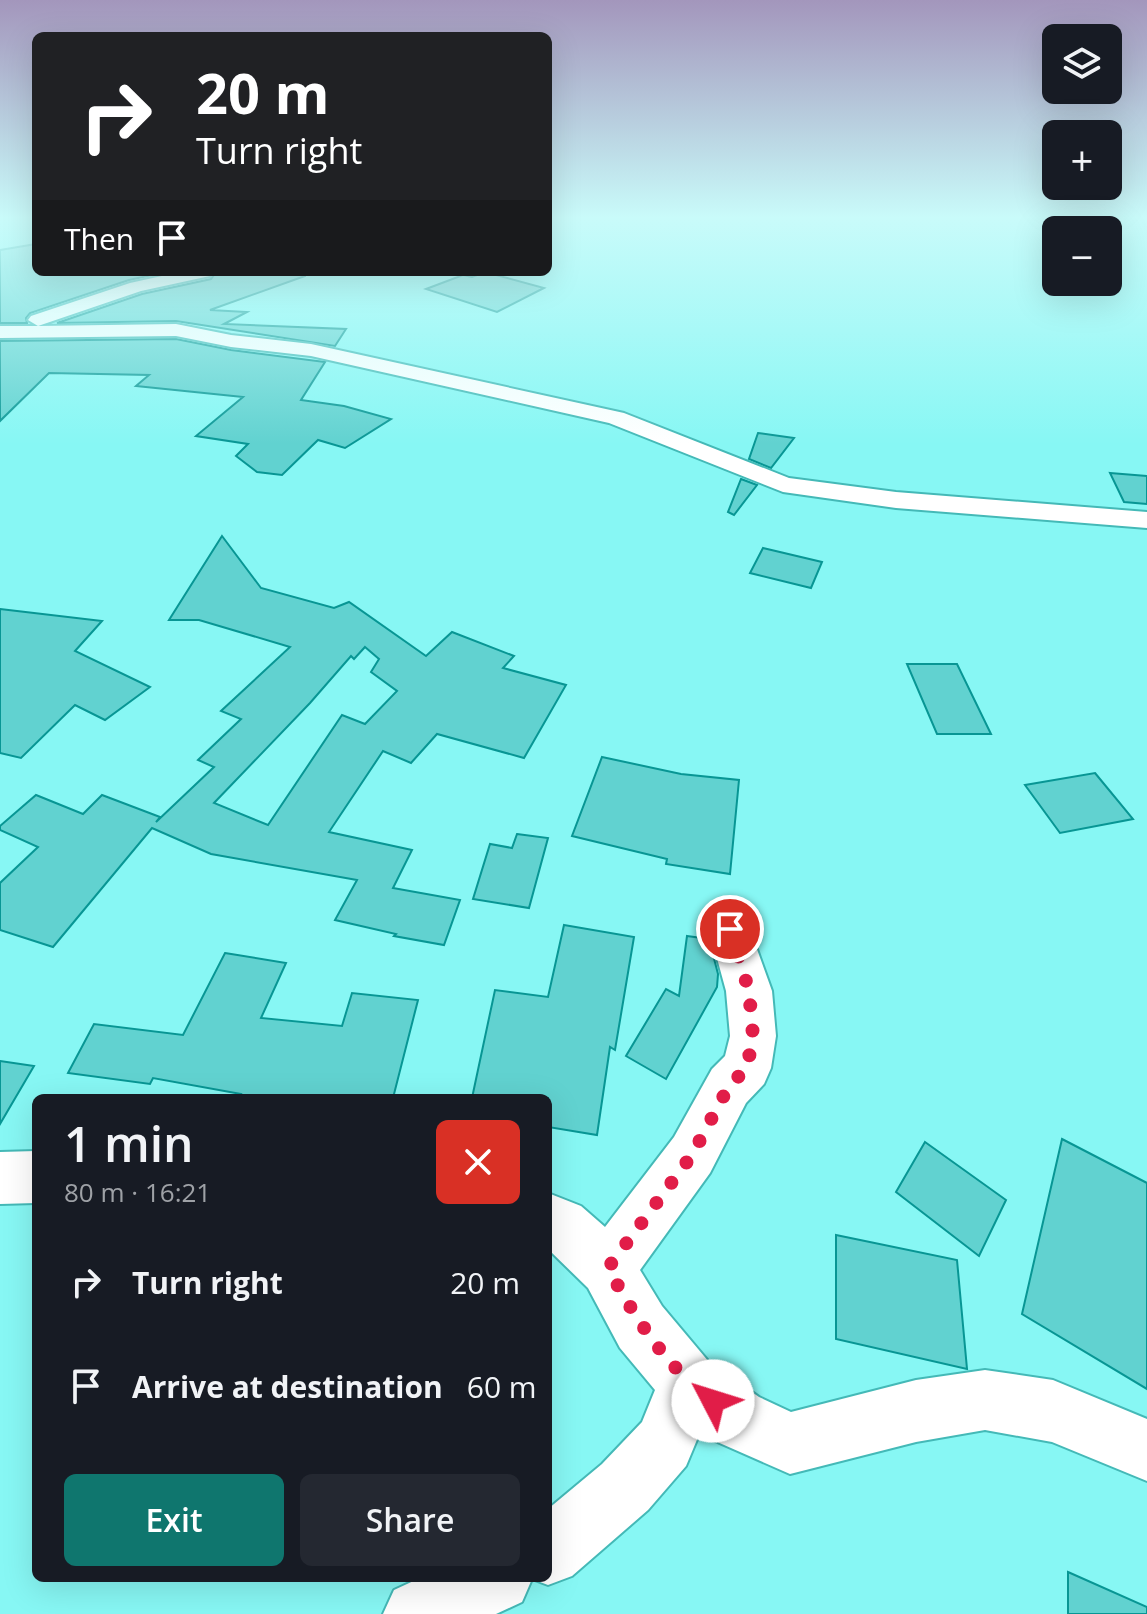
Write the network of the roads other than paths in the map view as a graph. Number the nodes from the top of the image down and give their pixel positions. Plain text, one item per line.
1 (117, 293) edge
2 (1, 332) edge
3 (1147, 520) edge
4 (730, 929) dead end
5 (32, 1177) edge
6 (0, 1178) edge
7 (552, 1221) edge
8 (608, 1268) junction
9 (688, 1383) junction
10 (1147, 1450) edge
11 (552, 1549) edge
12 (489, 1582) edge
13 (418, 1614) edge

1 - 2 street
2 - 3 street
4 - 8 street
5 - 6 street
7 - 8 street
8 - 9 street
9 - 10 street
9 - 11 street
12 - 13 street

